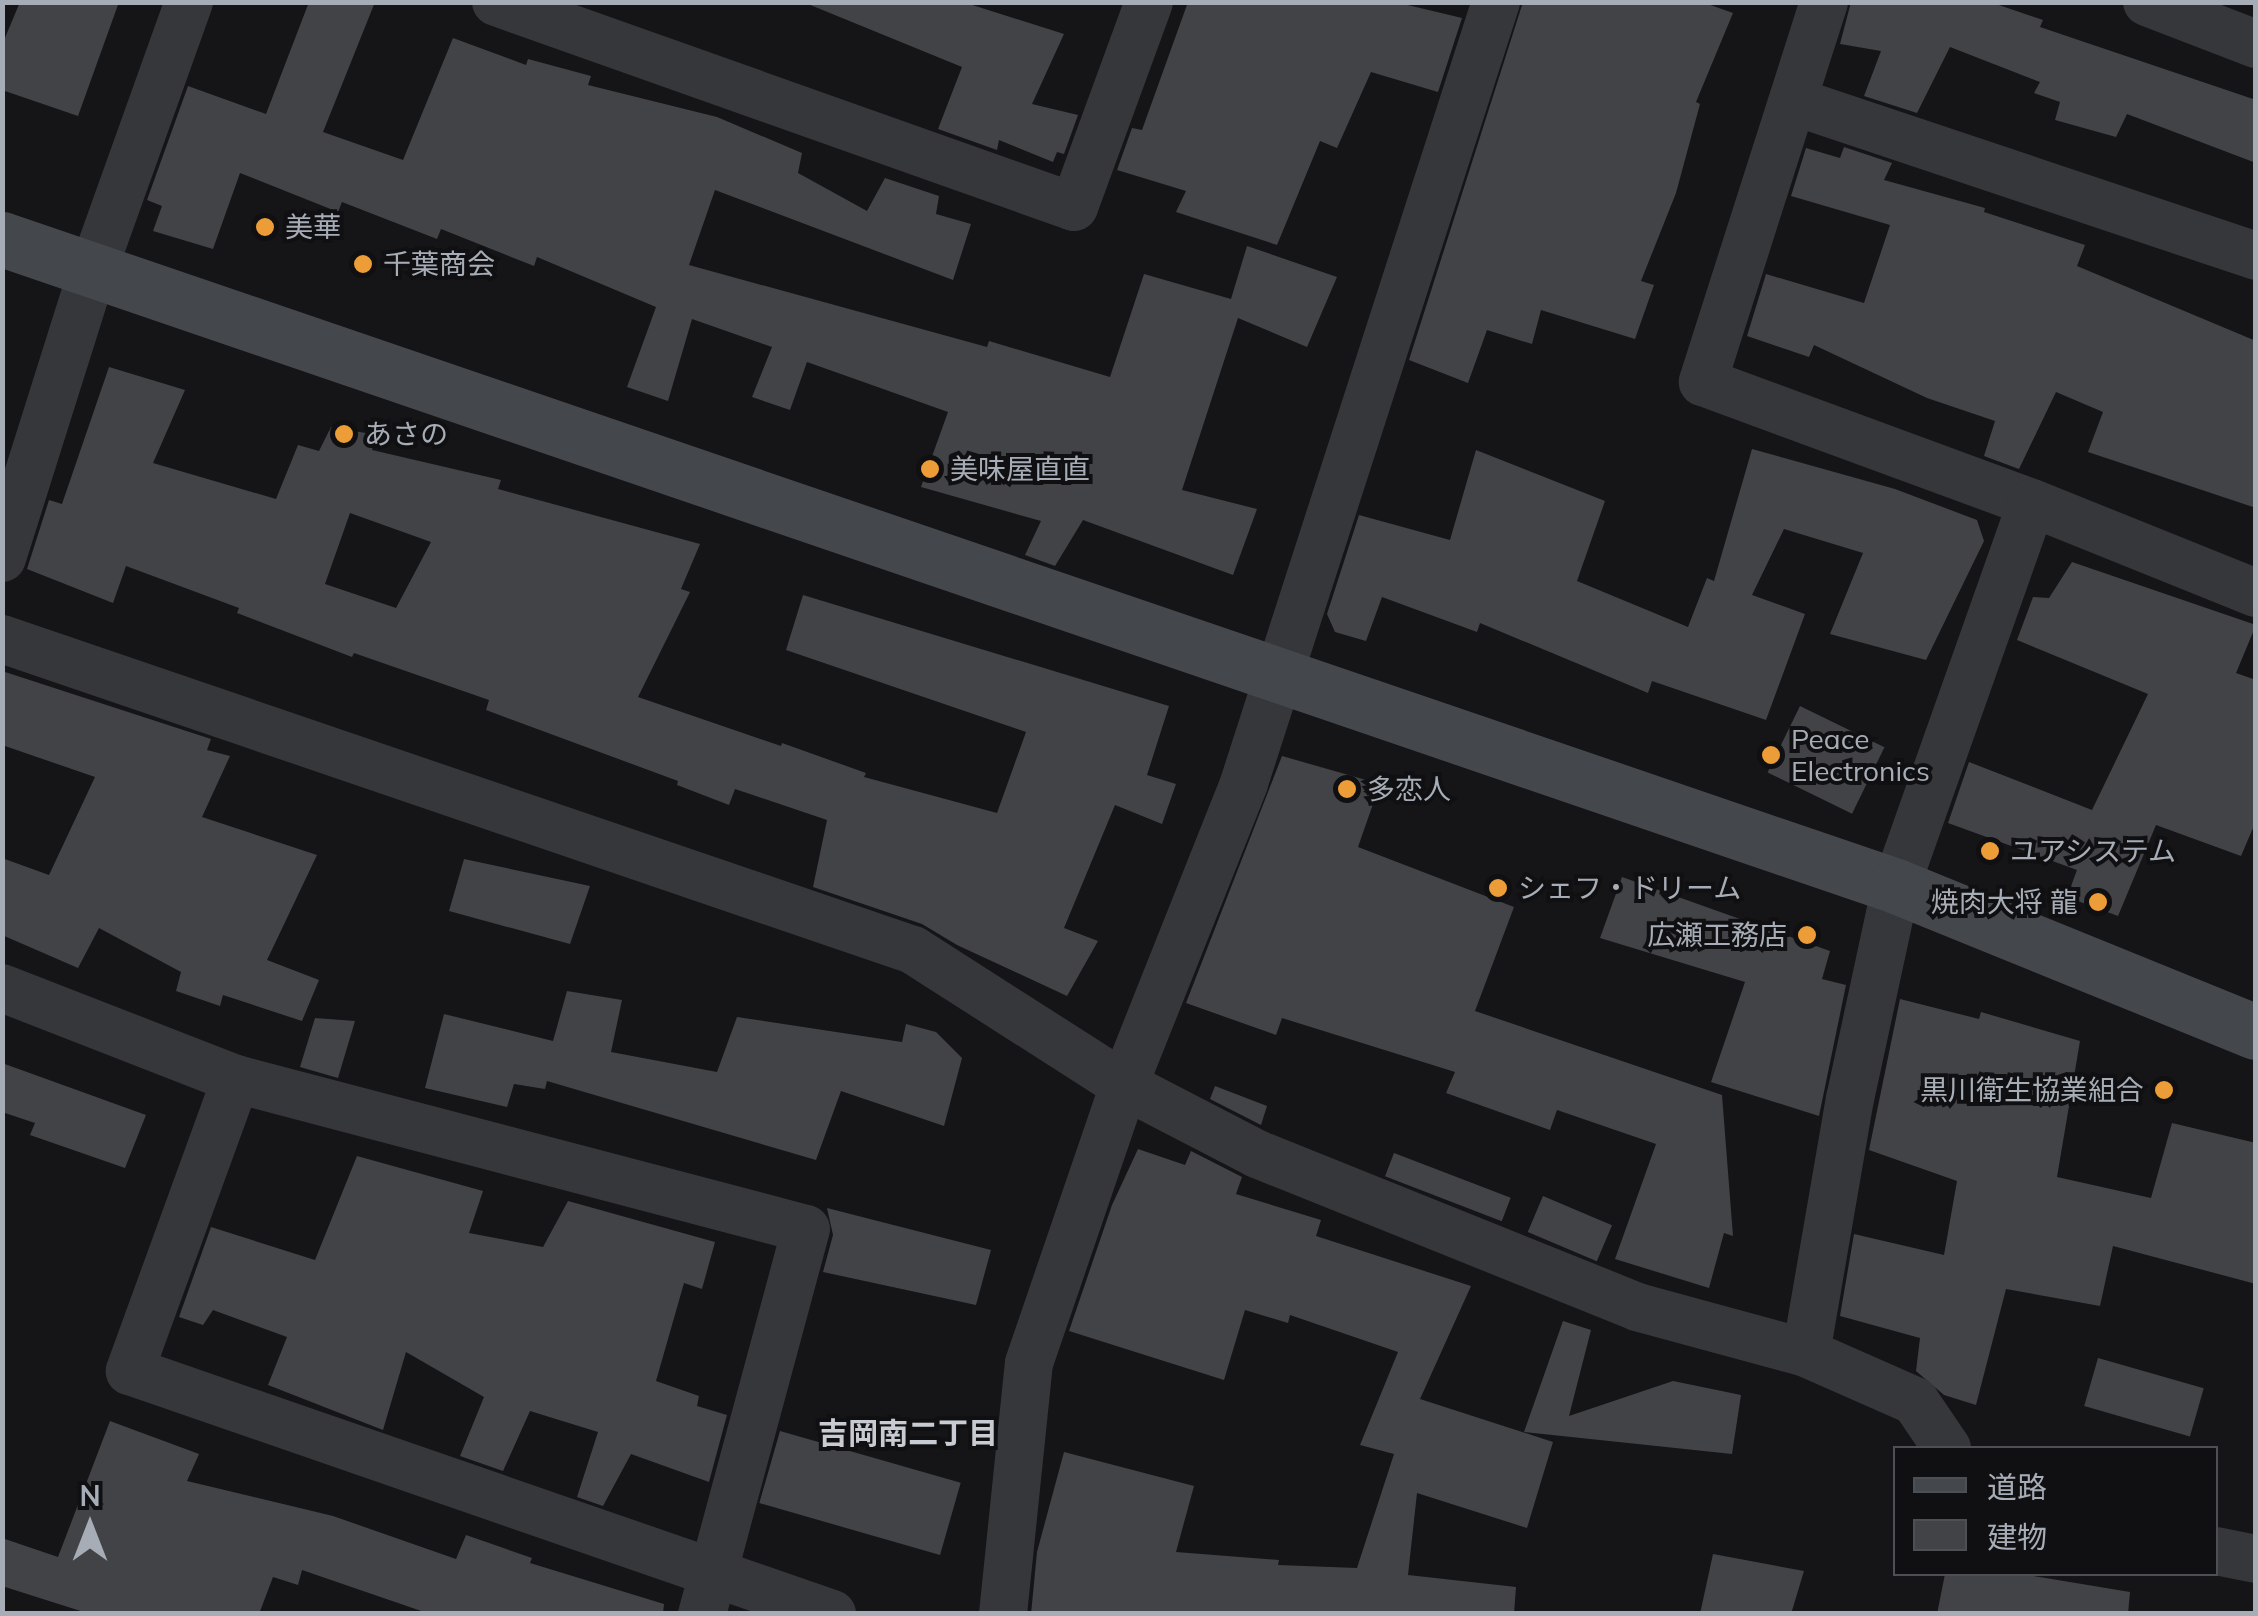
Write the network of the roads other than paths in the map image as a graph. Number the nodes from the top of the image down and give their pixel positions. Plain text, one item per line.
1 (189, 2) edge
2 (496, 2) edge
3 (1149, 2) edge
4 (1496, 2) edge
5 (1824, 2) edge
6 (2147, 2) edge
7 (2256, 44) edge
8 (1793, 100) junction
9 (2, 239) edge
10 (2256, 256) edge
11 (93, 270) junction
12 (2032, 503) junction
13 (2, 558) edge
14 (2256, 593) edge
15 (2, 639) edge
16 (1279, 677) junction
17 (1896, 886) junction
18 (2, 988) edge
19 (2256, 1032) edge
20 (236, 1078) junction
21 (1124, 1085) junction
22 (1806, 1353) junction
23 (1947, 1446) edge
24 (2218, 1551) edge
25 (2256, 1559) edge
26 (709, 1592) edge
27 (832, 1614) edge
28 (1003, 1614) edge

1 - 11 street
2 - 3 street
4 - 16 street
5 - 8 street
6 - 7 street
8 - 10 street
8 - 12 street
9 - 11 street
11 - 13 street
11 - 16 street
12 - 14 street
12 - 17 street
15 - 21 street
16 - 17 street
16 - 21 street
17 - 19 street
17 - 22 street
18 - 20 street
20 - 26 street
20 - 26 street
21 - 22 street
21 - 28 street
22 - 23 street
24 - 25 street
26 - 27 street

